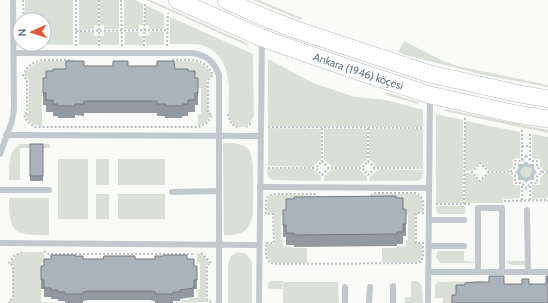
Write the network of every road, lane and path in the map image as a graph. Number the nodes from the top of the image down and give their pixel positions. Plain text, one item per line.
1 (14, 0) edge
2 (24, 0) edge
3 (76, 0) edge
4 (99, 0) edge
5 (121, 0) edge
6 (226, 0) edge
7 (145, 2) dead end
8 (172, 7) edge
9 (24, 12) edge
10 (99, 30) junction
11 (122, 30) junction
12 (144, 30) junction
13 (167, 30) junction
14 (76, 31) junction
15 (262, 38) junction
16 (70, 46) dead end
17 (99, 46) dead end
18 (129, 46) dead end
19 (137, 46) dead end
20 (174, 46) dead end
21 (14, 53) junction
22 (430, 95) junction
23 (548, 99) edge
24 (228, 108) dead end
25 (465, 118) dead end
26 (548, 119) edge
27 (254, 120) dead end
28 (199, 127) joint
29 (267, 127) dead end
30 (239, 128) dead end
31 (244, 128) dead end
32 (322, 128) junction
33 (368, 128) junction
34 (424, 128) dead end
35 (522, 130) dead end
36 (530, 132) dead end
37 (6, 135) junction
38 (219, 136) junction
39 (260, 136) junction
40 (522, 146) junction
41 (530, 146) junction
42 (0, 154) edge
43 (522, 160) junction
44 (530, 160) junction
45 (322, 161) junction
46 (368, 161) junction
47 (267, 168) dead end
48 (316, 168) junction
49 (329, 168) junction
50 (362, 168) junction
51 (375, 168) junction
52 (424, 169) dead end
53 (464, 172) junction
54 (472, 172) junction
55 (489, 172) junction
56 (510, 172) junction
57 (542, 172) junction
58 (548, 172) edge
59 (322, 175) junction
60 (322, 181) dead end
61 (522, 184) junction
62 (530, 184) junction
63 (260, 187) junction
64 (429, 188) junction
65 (0, 190) edge
66 (49, 190) dead end
67 (219, 191) junction
68 (172, 192) dead end
69 (522, 200) dead end
70 (530, 200) dead end
71 (464, 204) dead end
72 (527, 210) dead end
73 (429, 220) junction
74 (464, 220) dead end
75 (0, 243) edge
76 (219, 245) junction
77 (259, 245) junction
78 (429, 246) junction
79 (464, 246) dead end
80 (26, 251) dead end
81 (38, 251) dead end
82 (415, 263) joint
83 (429, 272) junction
84 (478, 272) junction
85 (502, 272) junction
86 (528, 272) junction
87 (548, 272) edge
88 (393, 286) dead end
89 (346, 287) dead end
90 (370, 287) dead end
91 (10, 303) edge
92 (210, 303) edge
93 (219, 303) edge
94 (259, 303) edge
95 (345, 303) edge
96 (370, 303) edge
97 (393, 303) edge
98 (428, 303) edge

1 - 21 lane
2 - 9 path
3 - 14 path
4 - 10 path
5 - 11 path
6 - 23 main road, Ankara (1946) köçesi
7 - 12 path
8 - 13 path
8 - 15 main road, Ankara (1946) köçesi
10 - 11 path
10 - 14 path
10 - 17 path
11 - 12 path
11 - 18 path
12 - 13 path
12 - 19 path
13 - 20 path
14 - 16 path
15 - 22 main road, Ankara (1946) köçesi
15 - 39 lane
21 - 37 lane
21 - 38 lane
22 - 26 main road, Ankara (1946) köçesi
22 - 64 lane
24 - 30 path
25 - 53 path
27 - 31 path
28 - 28 path
29 - 32 path
32 - 33 path
32 - 45 path
33 - 34 path
33 - 46 path
35 - 40 path
36 - 41 path
37 - 38 lane
37 - 42 lane
38 - 39 lane
38 - 67 lane
39 - 63 lane
40 - 41 path
40 - 43 path
41 - 44 path
43 - 44 path
43 - 56 path
44 - 57 path
45 - 48 path
45 - 49 path
46 - 50 path
46 - 51 path
47 - 48 path
48 - 59 path
49 - 50 path
49 - 59 path
50 - 51 path
51 - 52 path
53 - 54 path
53 - 71 path
54 - 55 path
54 - 55 path
55 - 56 path
56 - 61 path
57 - 58 path
57 - 62 path
59 - 60 path
61 - 62 path
61 - 69 path
62 - 70 path
63 - 64 lane
63 - 77 lane
64 - 73 lane
65 - 66 lane
67 - 68 lane
67 - 76 lane
72 - 86 lane
73 - 74 lane
73 - 78 lane
75 - 76 lane
76 - 77 lane
76 - 93 lane
77 - 94 lane
78 - 79 lane
78 - 83 lane
80 - 91 path
81 - 92 path
82 - 82 path
83 - 84 lane
83 - 98 lane
84 - 85 lane
84 - 85 lane
85 - 86 lane
86 - 87 lane
88 - 97 lane
89 - 95 lane
90 - 96 lane

